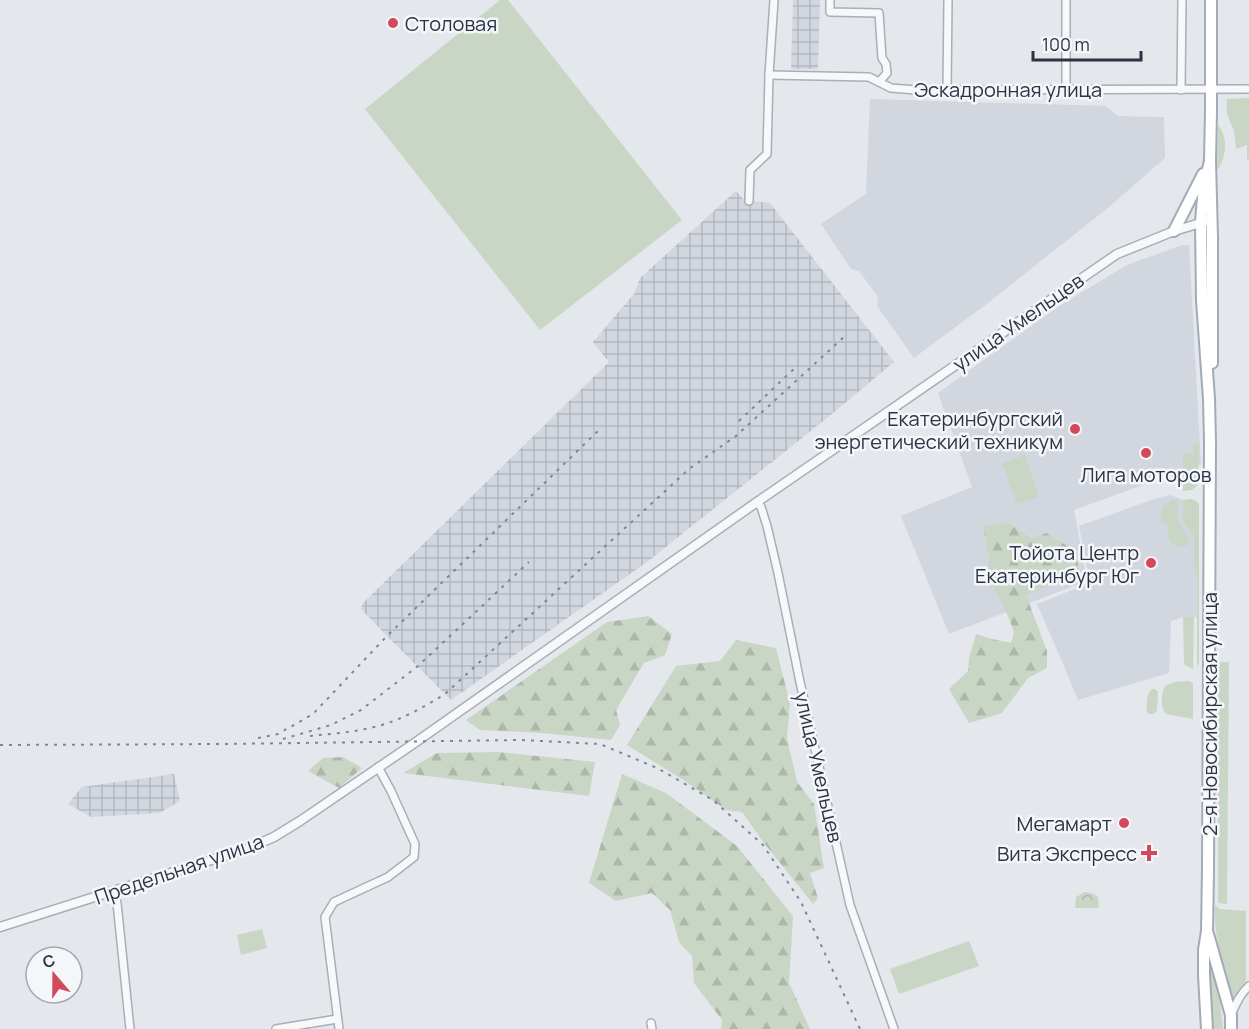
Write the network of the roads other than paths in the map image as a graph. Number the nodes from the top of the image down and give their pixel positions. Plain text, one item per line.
1 (774, 0) edge
2 (830, 0) edge
3 (948, 0) edge
4 (1066, 0) edge
5 (1182, 0) edge
6 (1211, 0) edge
7 (769, 75) junction
8 (879, 82) junction
9 (1249, 89) edge
10 (947, 90) junction
11 (1066, 90) junction
12 (1181, 90) junction
13 (1211, 90) junction
14 (1210, 161) junction
15 (749, 201) dead end
16 (1206, 221) junction
17 (1174, 231) junction
18 (757, 502) junction
19 (378, 767) junction
20 (114, 892) junction
21 (0, 927) edge
22 (1207, 931) junction
23 (1249, 986) edge
24 (1231, 1015) junction
25 (337, 1019) junction
26 (130, 1029) edge
27 (276, 1029) edge
28 (339, 1029) edge
29 (894, 1029) edge
30 (1207, 1029) edge
31 (1231, 1029) edge

1 - 7 street
2 - 8 street
3 - 10 street
4 - 11 street
5 - 12 street
6 - 13 main road, 2-я Новосибирская улица
7 - 8 street, Эскадронная улица
7 - 15 street
8 - 10 street, Эскадронная улица
9 - 13 street, Эскадронная улица
10 - 11 street, Эскадронная улица
11 - 12 street, Эскадронная улица
12 - 13 street, Эскадронная улица
13 - 14 main road, 2-я Новосибирская улица
14 - 16 main road, 2-я Новосибирская улица
14 - 17 main road
16 - 17 street, улица Умельцев
16 - 22 main road, 2-я Новосибирская улица
17 - 18 street, улица Умельцев
18 - 19 street, улица Умельцев
18 - 29 street, улица Умельцев
19 - 20 street, Предельная улица
19 - 25 street
20 - 21 street, Предельная улица
20 - 26 street
22 - 24 main road
22 - 30 main road, 2-я Новосибирская улица
23 - 24 street
24 - 31 main road
25 - 27 street
25 - 28 street

